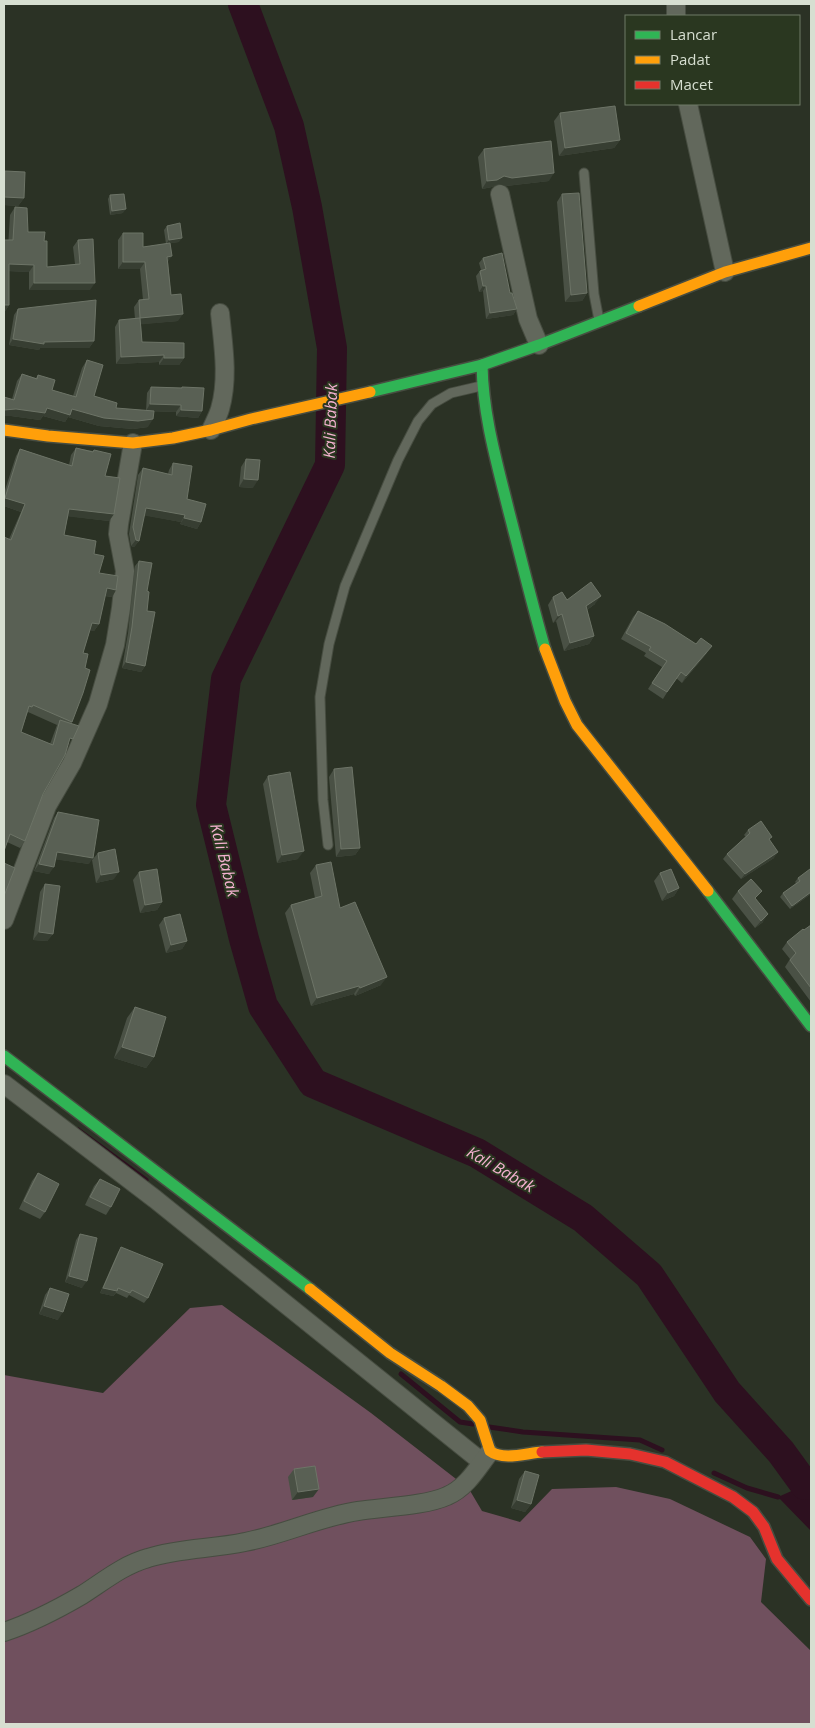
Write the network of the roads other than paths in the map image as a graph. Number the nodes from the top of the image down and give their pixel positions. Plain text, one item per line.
1 (688, 105) edge
2 (584, 173) dead end
3 (500, 194) dead end
4 (811, 248) edge
5 (725, 272) junction
6 (220, 313) dead end
7 (599, 321) junction
8 (539, 345) junction
9 (482, 365) junction
10 (481, 386) junction
11 (4, 430) edge
12 (211, 430) junction
13 (133, 443) junction
14 (328, 845) dead end
15 (4, 920) edge
16 (811, 1026) edge
17 (4, 1056) edge
18 (4, 1084) edge
19 (161, 1190) junction
20 (486, 1450) junction
21 (810, 1598) edge
22 (4, 1632) edge

1 - 5 street
2 - 7 lane
3 - 8 street
4 - 5 street
5 - 7 street
6 - 12 street
7 - 8 street
8 - 9 street
9 - 10 street
9 - 12 street
10 - 14 lane
10 - 16 street
11 - 13 street
12 - 13 street
13 - 15 street
17 - 19 street
18 - 19 street
19 - 20 street
19 - 20 street
20 - 21 street
20 - 22 street

